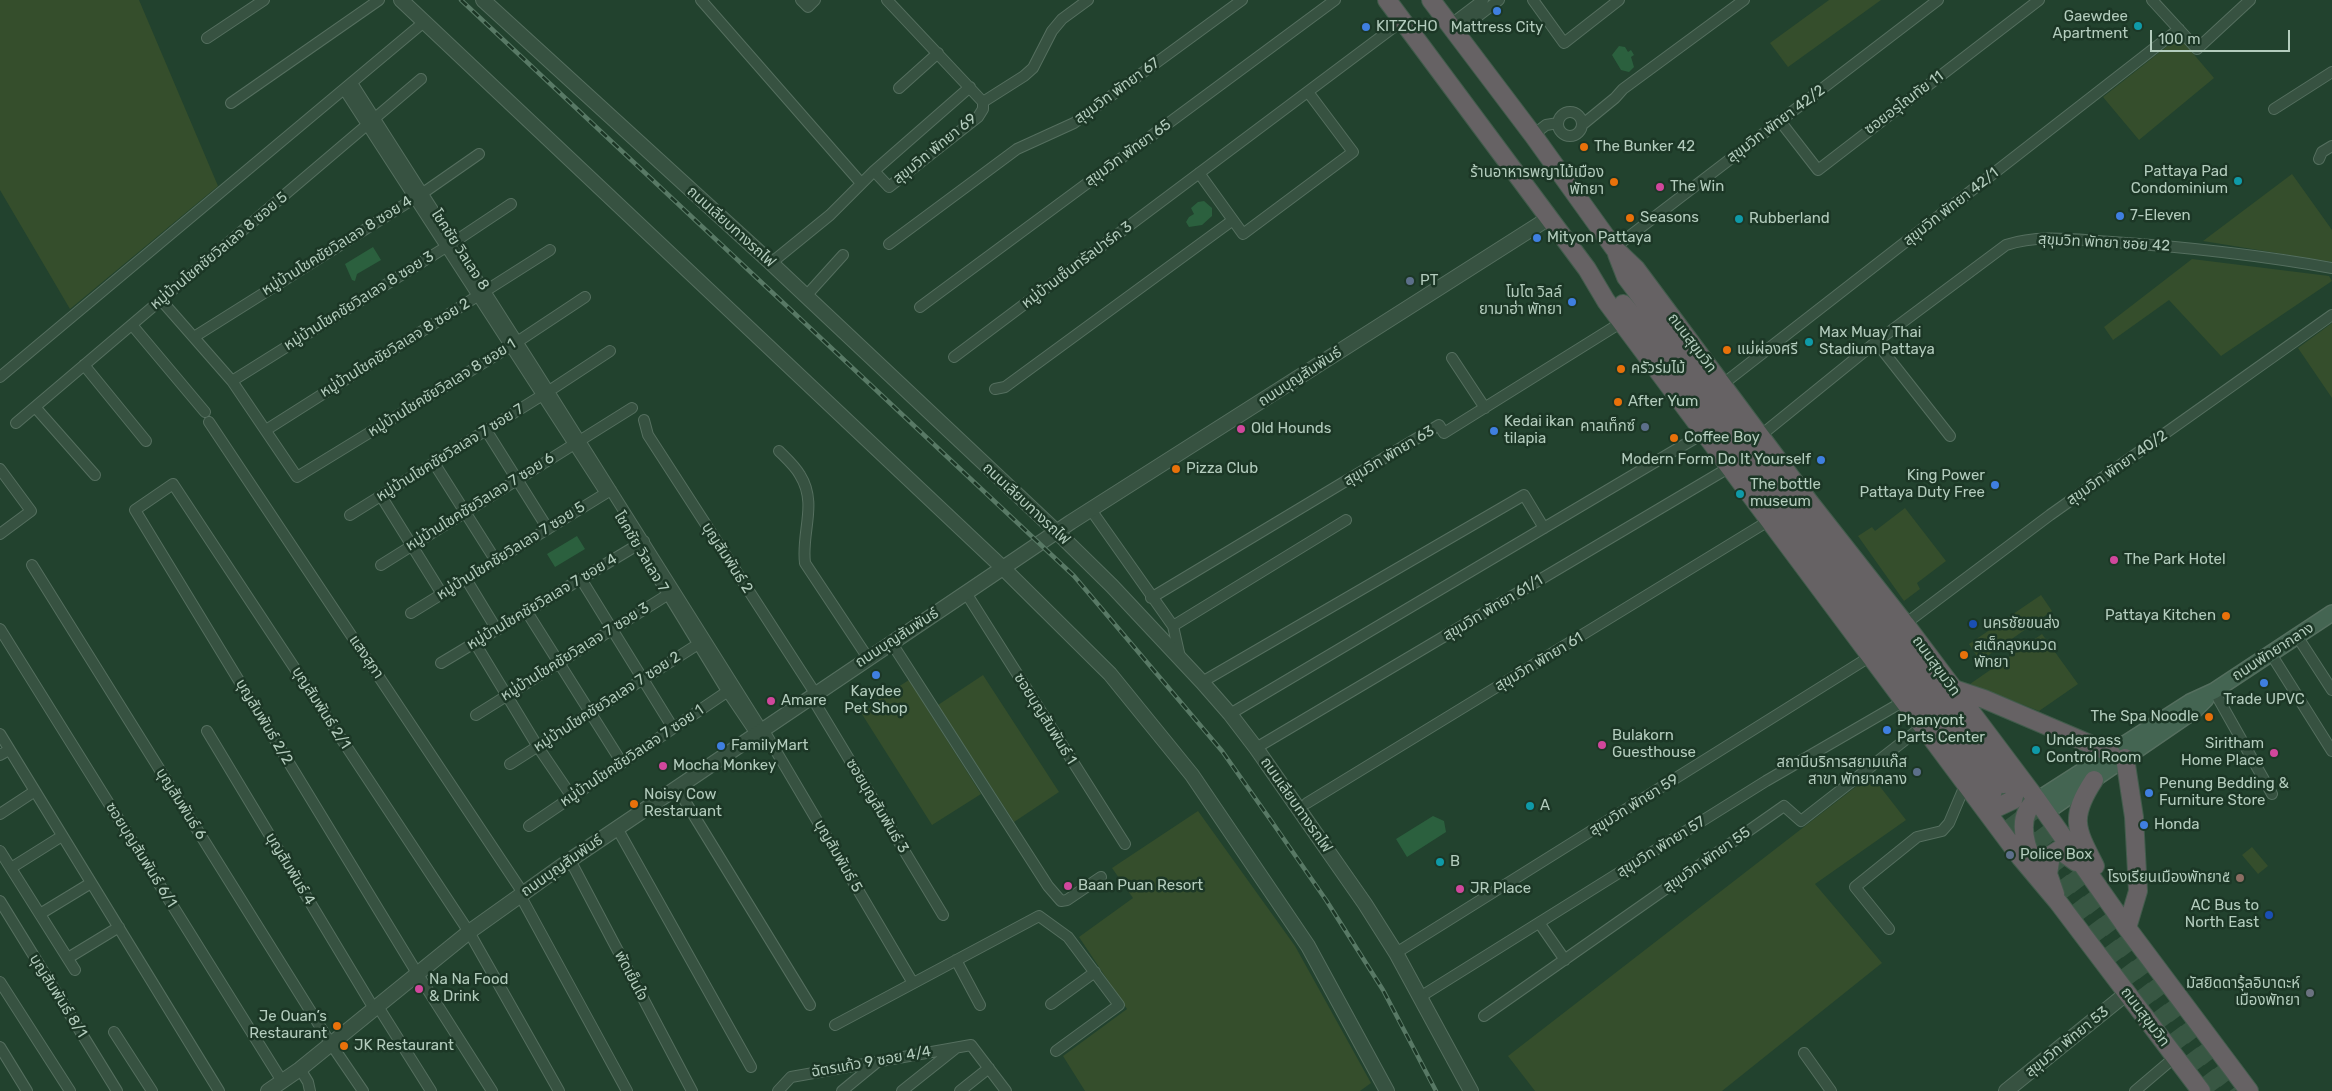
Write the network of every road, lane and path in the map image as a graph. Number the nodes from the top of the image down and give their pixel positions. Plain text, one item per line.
1 (264, 0) edge
2 (379, 0) edge
3 (401, 0) edge
4 (483, 0) edge
5 (701, 0) edge
6 (887, 0) edge
7 (1088, 0) edge
8 (1242, 0) edge
9 (1335, 0) edge
10 (1387, 0) edge
11 (1432, 0) edge
12 (1482, 0) edge
13 (1499, 0) edge
14 (1533, 0) edge
15 (1619, 0) edge
16 (1744, 0) edge
17 (1938, 0) edge
18 (2039, 0) edge
19 (2152, 0) edge
20 (2250, 0) edge
21 (1402, 21) junction
22 (424, 22) junction
23 (1453, 29) junction
24 (2179, 29) junction
25 (207, 38) dead end
26 (938, 54) junction
27 (2332, 72) edge
28 (422, 79) dead end
29 (348, 86) junction
30 (970, 87) junction
31 (899, 88) dead end
32 (1308, 92) junction
33 (983, 102) junction
34 (231, 103) dead end
35 (2274, 109) dead end
36 (1598, 112) junction
37 (1578, 114) junction
38 (1780, 121) junction
39 (371, 122) junction
40 (1558, 123) junction
41 (1582, 125) junction
42 (1533, 134) junction
43 (2332, 146) edge
44 (480, 154) dead end
45 (2319, 159) dead end
46 (874, 170) junction
47 (1199, 173) junction
48 (861, 183) junction
49 (419, 195) junction
50 (511, 204) dead end
51 (1549, 218) junction
52 (1233, 220) junction
53 (450, 244) junction
54 (889, 244) dead end
55 (1614, 248) junction
56 (550, 250) dead end
57 (843, 255) dead end
58 (771, 263) junction
59 (2332, 268) edge
60 (1587, 269) junction
61 (482, 294) junction
62 (806, 296) junction
63 (585, 297) dead end
64 (161, 300) junction
65 (920, 307) dead end
66 (2332, 315) edge
67 (1622, 322) junction
68 (132, 325) junction
69 (194, 337) junction
70 (1876, 342) junction
71 (514, 343) junction
72 (610, 351) dead end
73 (954, 357) dead end
74 (1452, 358) dead end
75 (84, 366) junction
76 (530, 369) joint
77 (0, 377) edge
78 (232, 381) junction
79 (1723, 384) junction
80 (995, 389) dead end
81 (546, 393) junction
82 (35, 407) junction
83 (632, 408) dead end
84 (1485, 408) junction
85 (644, 420) dead end
86 (16, 422) dead end
87 (266, 430) junction
88 (486, 430) junction
89 (1704, 433) junction
90 (1760, 436) junction
91 (1950, 436) dead end
92 (146, 441) dead end
93 (576, 441) junction
94 (779, 451) dead end
95 (434, 463) junction
96 (1730, 467) junction
97 (0, 469) edge
98 (95, 475) dead end
99 (516, 480) junction
100 (173, 484) joint
101 (608, 491) junction
102 (381, 496) junction
103 (1091, 510) junction
104 (464, 512) junction
105 (350, 515) dead end
106 (1346, 520) dead end
107 (1770, 520) junction
108 (1544, 528) junction
109 (548, 529) junction
110 (1057, 532) junction
111 (0, 534) edge
112 (641, 543) junction
113 (411, 546) junction
114 (496, 561) junction
115 (32, 565) dead end
116 (381, 565) dead end
117 (1003, 568) junction
118 (466, 579) junction
119 (581, 580) junction
120 (671, 592) junction
121 (966, 593) junction
122 (442, 594) junction
123 (1151, 598) junction
124 (527, 612) junction
125 (411, 613) dead end
126 (2332, 613) edge
127 (1905, 624) junction
128 (1173, 626) junction
129 (0, 629) edge
130 (612, 629) junction
131 (497, 630) junction
132 (2297, 636) junction
133 (701, 641) junction
134 (891, 642) junction
135 (475, 643) junction
136 (2270, 654) junction
137 (1871, 656) junction
138 (868, 658) junction
139 (1180, 658) junction
140 (559, 662) junction
141 (441, 663) dead end
142 (642, 679) junction
143 (1202, 682) junction
144 (1952, 688) junction
145 (731, 689) junction
146 (2332, 690) edge
147 (2214, 691) junction
148 (813, 695) junction
149 (506, 696) junction
150 (1904, 701) junction
151 (590, 713) junction
152 (1230, 714) junction
153 (476, 715) dead end
154 (1923, 726) junction
155 (673, 728) junction
156 (207, 730) dead end
157 (760, 731) junction
158 (0, 734) edge
159 (538, 746) junction
160 (1256, 748) junction
161 (9, 750) junction
162 (2332, 751) edge
163 (0, 755) edge
164 (2118, 755) junction
165 (2005, 759) junction
166 (622, 762) junction
167 (510, 764) dead end
168 (2094, 780) junction
169 (1968, 785) junction
170 (677, 788) junction
171 (35, 791) junction
172 (2272, 794) dead end
173 (572, 797) junction
174 (1307, 803) dead end
175 (2041, 806) junction
176 (1988, 812) junction
177 (0, 814) edge
178 (2024, 821) junction
179 (529, 826) dead end
180 (618, 828) junction
181 (62, 836) junction
182 (1125, 844) dead end
183 (0, 851) edge
184 (570, 860) junction
185 (11, 868) junction
186 (2090, 875) junction
187 (1101, 877) dead end
188 (91, 883) junction
189 (2045, 888) junction
190 (522, 894) junction
191 (0, 901) edge
192 (2058, 902) junction
193 (2117, 913) junction
194 (40, 914) junction
195 (944, 915) dead end
196 (1540, 924) junction
197 (119, 928) junction
198 (2127, 928) junction
199 (1888, 930) dead end
200 (469, 932) junction
201 (1396, 953) junction
202 (68, 958) junction
203 (956, 960) junction
204 (1565, 960) junction
205 (75, 970) dead end
206 (1095, 972) junction
207 (417, 973) junction
208 (0, 982) edge
209 (913, 983) junction
210 (2127, 993) junction
211 (1420, 998) junction
212 (1051, 1004) dead end
213 (810, 1005) dead end
214 (980, 1005) dead end
215 (375, 1006) junction
216 (1484, 1016) dead end
217 (835, 1025) dead end
218 (114, 1032) dead end
219 (331, 1044) junction
220 (0, 1047) edge
221 (957, 1047) junction
222 (1056, 1051) dead end
223 (1804, 1053) dead end
224 (2175, 1057) junction
225 (877, 1062) junction
226 (751, 1067) dead end
227 (300, 1068) junction
228 (988, 1068) junction
229 (282, 1082) junction
230 (27, 1091) edge
231 (70, 1091) edge
232 (117, 1091) edge
233 (152, 1091) edge
234 (219, 1091) edge
235 (269, 1091) edge
236 (310, 1091) edge
237 (362, 1091) edge
238 (431, 1091) edge
239 (492, 1091) edge
240 (559, 1091) edge
241 (627, 1091) edge
242 (692, 1091) edge
243 (778, 1091) edge
244 (842, 1091) edge
245 (902, 1091) edge
246 (960, 1091) edge
247 (1006, 1091) edge
248 (1387, 1091) edge
249 (1471, 1091) edge
250 (1831, 1091) edge
251 (2006, 1091) edge
252 (2135, 1091) edge
253 (2201, 1091) edge
254 (2250, 1091) edge

1 - 25 street
2 - 34 street
3 - 22 street
4 - 58 street, ถนนเลียบทางรถไฟ
5 - 48 street
6 - 26 street
7 - 33 street, สุขุมวิท พัทยา 69
8 - 54 street, สุขุมวิท พัทยา 67
9 - 65 street, สุขุมวิท พัทยา 65
10 - 21 highway, ถนนสุขุมวิท
11 - 23 highway, ถนนสุขุมวิท
12 - 23 street
13 - 23 street
14 - 15 street
16 - 36 street
17 - 38 street, สุขุมวิท พัทยา 42/2
18 - 38 street, ซอยอรุโณทัย 11
19 - 24 street
20 - 24 street
21 - 32 street, หมู่บ้านเซ็นทรัลปาร์ค 3
21 - 51 highway, ถนนสุขุมวิท
22 - 29 street
22 - 117 street
23 - 42 highway, ถนนสุขุมวิท
24 - 79 street, สุขุมวิท พัทยา 42/1
26 - 30 street
26 - 31 street
27 - 35 street
28 - 39 street, หมู่บ้านโชคชัยวิลเลจ 8 ซอย 5
29 - 39 street, โชคชัย วิลเลจ 8
29 - 77 street
30 - 33 street
30 - 46 street
32 - 47 street, หมู่บ้านเซ็นทรัลปาร์ค 3
32 - 52 street
33 - 46 street, สุขุมวิท พัทยา 69
36 - 37 street
36 - 41 street
37 - 40 street
37 - 41 street
38 - 55 street, สุขุมวิท พัทยา 42/2
39 - 49 street, โชคชัย วิลเลจ 8
39 - 64 street, หมู่บ้านโชคชัยวิลเลจ 8 ซอย 5
40 - 41 street
40 - 42 street
42 - 55 highway, ถนนสุขุมวิท
43 - 45 street
44 - 49 street, หมู่บ้านโชคชัยวิลเลจ 8 ซอย 4
46 - 48 street, สุขุมวิท พัทยา 69
47 - 52 street
47 - 73 street, หมู่บ้านเซ็นทรัลปาร์ค 3
48 - 58 street, สุขุมวิท พัทยา 69
49 - 53 street, โชคชัย วิลเลจ 8
49 - 69 street, หมู่บ้านโชคชัยวิลเลจ 8 ซอย 4
50 - 53 street, หมู่บ้านโชคชัยวิลเลจ 8 ซอย 3
51 - 60 highway, ถนนสุขุมวิท
51 - 103 street, ถนนบุญสัมพันธ์
52 - 80 street
53 - 61 street, โชคชัย วิลเลจ 8
53 - 78 street, หมู่บ้านโชคชัยวิลเลจ 8 ซอย 3
55 - 60 highway, ถนนสุขุมวิท
55 - 79 highway, ถนนสุขุมวิท
56 - 61 street, หมู่บ้านโชคชัยวิลเลจ 8 ซอย 2
57 - 62 street
58 - 62 street, ถนนเลียบทางรถไฟ
59 - 70 street, สุขุมวิท พัทยา ซอย 42
60 - 67 highway, ถนนสุขุมวิท
61 - 71 street, โชคชัย วิลเลจ 8
61 - 87 street, หมู่บ้านโชคชัยวิลเลจ 8 ซอย 2
62 - 110 street, ถนนเลียบทางรถไฟ
63 - 71 street, หมู่บ้านโชคชัยวิลเลจ 8 ซอย 1
64 - 68 street, หมู่บ้านโชคชัยวิลเลจ 8 ซอย 5
64 - 69 street
66 - 127 street, สุขุมวิท พัทยา 40/2
67 - 84 street, สุขุมวิท พัทยา 63
67 - 89 highway, ถนนสุขุมวิท
68 - 75 street, หมู่บ้านโชคชัยวิลเลจ 8 ซอย 5
68 - 190 street, แสงสุภา
69 - 78 street
70 - 90 street, สุขุมวิท พัทยา ซอย 42
70 - 91 street
71 - 76 street, โชคชัย วิลเลจ 8
71 - 87 street, หมู่บ้านโชคชัยวิลเลจ 8 ซอย 1
72 - 81 street, หมู่บ้านโชคชัยวิลเลจ 7 ซอย 7
74 - 84 street
75 - 82 street, หมู่บ้านโชคชัยวิลเลจ 8 ซอย 5
75 - 92 street
76 - 81 street, โชคชัย วิลเลจ 7
78 - 87 street
79 - 90 highway, ถนนสุขุมวิท
81 - 88 street, หมู่บ้านโชคชัยวิลเลจ 7 ซอย 7
81 - 93 street, โชคชัย วิลเลจ 7
82 - 86 street, หมู่บ้านโชคชัยวิลเลจ 8 ซอย 5
82 - 98 street
83 - 93 street, หมู่บ้านโชคชัยวิลเลจ 7 ซอย 6
84 - 123 street, สุขุมวิท พัทยา 63
85 - 148 street, บุญสัมพันธ์ 2
88 - 95 street, หมู่บ้านโชคชัยวิลเลจ 7 ซอย 7
88 - 99 street
89 - 96 highway, ถนนสุขุมวิท
89 - 108 street
90 - 127 highway, ถนนสุขุมวิท
93 - 99 street, หมู่บ้านโชคชัยวิลเลจ 7 ซอย 6
93 - 101 street, โชคชัย วิลเลจ 7
94 - 138 street
95 - 102 street, หมู่บ้านโชคชัยวิลเลจ 7 ซอย 7
95 - 104 street
96 - 107 highway, ถนนสุขุมวิท
96 - 160 street, สุขุมวิท พัทยา 61/1
97 - 111 street
99 - 104 street, หมู่บ้านโชคชัยวิลเลจ 7 ซอย 6
99 - 109 street
100 - 200 street, บุญสัมพันธ์ 2/1
100 - 207 street, บุญสัมพันธ์ 2/2
101 - 109 street, หมู่บ้านโชคชัยวิลเลจ 7 ซอย 5
101 - 112 street, โชคชัย วิลเลจ 7
102 - 105 street, หมู่บ้านโชคชัยวิลเลจ 7 ซอย 7
102 - 113 street
103 - 110 street, ถนนบุญสัมพันธ์
103 - 123 street
104 - 113 street, หมู่บ้านโชคชัยวิลเลจ 7 ซอย 6
104 - 114 street
106 - 128 street
107 - 137 highway, ถนนสุขุมวิท
107 - 174 street, สุขุมวิท พัทยา 61
108 - 143 street
108 - 152 street
109 - 114 street, หมู่บ้านโชคชัยวิลเลจ 7 ซอย 5
110 - 117 street, ถนนบุญสัมพันธ์
110 - 139 street, ถนนเลียบทางรถไฟ
112 - 119 street, หมู่บ้านโชคชัยวิลเลจ 7 ซอย 4
112 - 120 street, โชคชัย วิลเลจ 7
113 - 116 street, หมู่บ้านโชคชัยวิลเลจ 7 ซอย 6
113 - 122 street
114 - 118 street, หมู่บ้านโชคชัยวิลเลจ 7 ซอย 5
115 - 219 street, บุญสัมพันธ์ 6
117 - 121 street, ถนนบุญสัมพันธ์
117 - 248 street
118 - 122 street, หมู่บ้านโชคชัยวิลเลจ 7 ซอย 5
118 - 131 street
119 - 124 street, หมู่บ้านโชคชัยวิลเลจ 7 ซอย 4
119 - 130 street
120 - 130 street, หมู่บ้านโชคชัยวิลเลจ 7 ซอย 3
120 - 133 street, โชคชัย วิลเลจ 7
121 - 134 street, ถนนบุญสัมพันธ์
121 - 182 street, ซอยบุญสัมพันธ์ 1
122 - 125 street, หมู่บ้านโชคชัยวิลเลจ 7 ซอย 5
123 - 128 street
124 - 131 street, หมู่บ้านโชคชัยวิลเลจ 7 ซอย 4
124 - 140 street
126 - 132 main road, ถนนพัทยากลาง
127 - 144 highway, ถนนสุขุมวิท
128 - 139 street
129 - 229 street, ซอยบุญสัมพันธ์ 6/1
130 - 140 street, หมู่บ้านโชคชัยวิลเลจ 7 ซอย 3
130 - 142 street
131 - 135 street, หมู่บ้านโชคชัยวิลเลจ 7 ซอย 4
132 - 136 main road, ถนนพัทยากลาง
132 - 146 street
133 - 142 street, หมู่บ้านโชคชัยวิลเลจ 7 ซอย 2
133 - 145 street, โชคชัย วิลเลจ 7
134 - 138 street, ถนนบุญสัมพันธ์
134 - 187 street
135 - 141 street, หมู่บ้านโชคชัยวิลเลจ 7 ซอย 4
135 - 149 street
136 - 147 main road, ถนนพัทยากลาง
136 - 162 street
137 - 150 highway, ถนนสุขุมวิท
137 - 201 street, สุขุมวิท พัทยา 59
138 - 148 street, ถนนบุญสัมพันธ์
139 - 143 street, ถนนเลียบทางรถไฟ
140 - 149 street, หมู่บ้านโชคชัยวิลเลจ 7 ซอย 3
140 - 151 street
142 - 151 street, หมู่บ้านโชคชัยวิลเลจ 7 ซอย 2
142 - 155 street
143 - 152 street, ถนนเลียบทางรถไฟ
144 - 164 highway
144 - 165 highway, ถนนสุขุมวิท
145 - 155 street, หมู่บ้านโชคชัยวิลเลจ 7 ซอย 1
145 - 157 street, โชคชัย วิลเลจ 7
147 - 164 main road, ถนนพัทยากลาง
147 - 172 street
148 - 157 street, ถนนบุญสัมพันธ์
148 - 195 street, ซอยบุญสัมพันธ์ 3
149 - 153 street, หมู่บ้านโชคชัยวิลเลจ 7 ซอย 3
149 - 159 street
150 - 154 highway, ถนนสุขุมวิท
150 - 196 street, สุขุมวิท พัทยา 57
151 - 159 street, หมู่บ้านโชคชัยวิลเลจ 7 ซอย 2
151 - 166 street
152 - 160 street, ถนนเลียบทางรถไฟ
154 - 169 highway, ถนนสุขุมวิท
154 - 204 street, สุขุมวิท พัทยา 55
155 - 166 street, หมู่บ้านโชคชัยวิลเลจ 7 ซอย 1
156 - 215 street, บุญสัมพันธ์ 4
157 - 170 street, ถนนบุญสัมพันธ์
157 - 209 street, บุญสัมพันธ์ 5
158 - 161 street
159 - 167 street, หมู่บ้านโชคชัยวิลเลจ 7 ซอย 2
159 - 173 street
160 - 201 street, ถนนเลียบทางรถไฟ
161 - 163 street
161 - 171 street
164 - 168 main road, ถนนพัทยากลาง
164 - 175 main road, ถนนพัทยากลาง
164 - 198 highway
165 - 169 highway
165 - 175 highway, ถนนสุขุมวิท
166 - 173 street, หมู่บ้านโชคชัยวิลเลจ 7 ซอย 1
168 - 175 main road, ถนนพัทยากลาง
168 - 193 highway
169 - 176 highway, ถนนสุขุมวิท
169 - 199 street
170 - 180 street, ถนนบุญสัมพันธ์
170 - 213 street
171 - 177 street
171 - 181 street
173 - 179 street, หมู่บ้านโชคชัยวิลเลจ 7 ซอย 1
175 - 178 highway
175 - 186 highway, ถนนสุขุมวิท
176 - 178 highway
176 - 189 highway, ถนนสุขุมวิท
178 - 189 highway
180 - 184 street, ถนนบุญสัมพันธ์
180 - 226 street
181 - 185 street
181 - 188 street
183 - 185 street
184 - 190 street, ถนนบุญสัมพันธ์
184 - 242 street, พัดเย็นใจ
185 - 194 street
186 - 192 highway
186 - 193 highway, ถนนสุขุมวิท
188 - 194 street
188 - 197 street
189 - 192 highway, ถนนสุขุมวิท
190 - 200 street, ถนนบุญสัมพันธ์
190 - 241 street, แสงสุภา
191 - 232 street, บุญสัมพันธ์ 8/1
192 - 210 highway, ถนนสุขุมวิท
193 - 198 highway, ถนนสุขุมวิท
194 - 202 street
196 - 204 street
196 - 211 street, สุขุมวิท พัทยา 57
197 - 202 street
197 - 234 street
198 - 254 highway, ถนนสุขุมวิท
200 - 207 street, ถนนบุญสัมพันธ์
200 - 240 street, บุญสัมพันธ์ 2/1
201 - 211 street, ถนนเลียบทางรถไฟ
202 - 205 street
203 - 206 street
203 - 209 street
203 - 214 street
204 - 216 street, สุขุมวิท พัทยา 55
206 - 212 street
206 - 222 street
207 - 215 street, ถนนบุญสัมพันธ์
207 - 239 street
208 - 231 street
209 - 217 street
210 - 224 highway, ถนนสุขุมวิท
210 - 251 street, สุขุมวิท พัทยา 53
211 - 249 street, ถนนเลียบทางรถไฟ
215 - 219 street, ถนนบุญสัมพันธ์
215 - 238 street, บุญสัมพันธ์ 4
218 - 233 street
219 - 227 street, ถนนบุญสัมพันธ์
219 - 237 street, บุญสัมพันธ์ 6
220 - 230 street
221 - 225 street, ฉัตรแก้ว 9 ซอย 4/4
221 - 228 street, ฉัตรแก้ว 9 ซอย 4/4
221 - 245 street
223 - 250 street
224 - 252 street
224 - 253 highway, ถนนสุขุมวิท
225 - 243 street, ฉัตรแก้ว 9 ซอย 4/4
225 - 244 street
227 - 229 street, ถนนบุญสัมพันธ์
227 - 236 street
228 - 246 street
228 - 247 street
229 - 235 street, ถนนบุญสัมพันธ์

